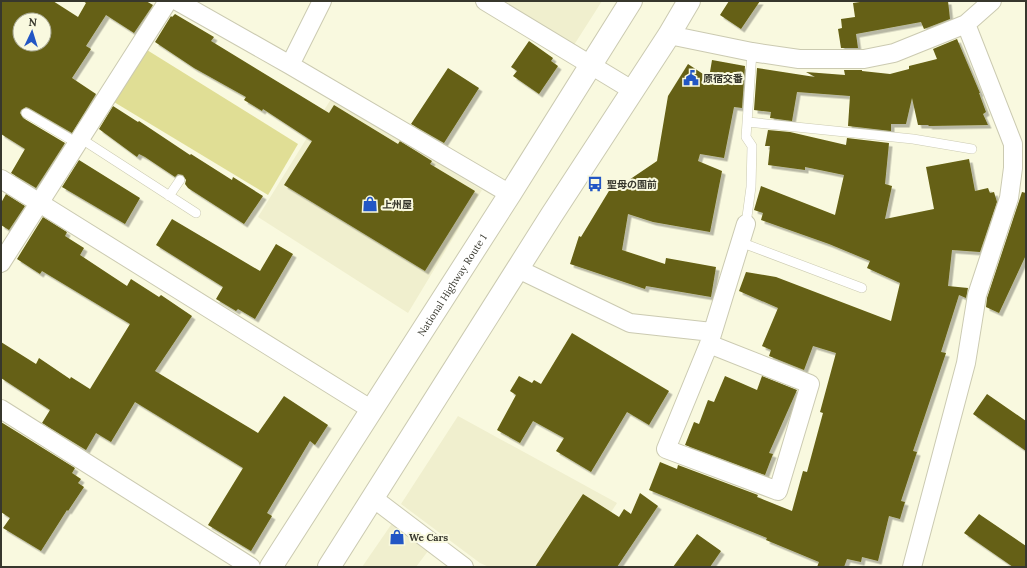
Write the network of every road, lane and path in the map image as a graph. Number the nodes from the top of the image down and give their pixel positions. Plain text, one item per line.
1 (168, 1) edge
2 (177, 1) edge
3 (322, 1) edge
4 (485, 1) edge
5 (631, 1) edge
6 (689, 1) edge
7 (992, 1) edge
8 (966, 24) junction
9 (669, 35) junction
10 (752, 52) junction
11 (290, 64) junction
12 (591, 64) junction
13 (632, 90) junction
14 (26, 112) dead end
15 (748, 122) junction
16 (79, 140) junction
17 (972, 149) dead end
18 (1, 179) edge
19 (180, 180) dead end
20 (510, 194) junction
21 (169, 196) junction
22 (39, 202) junction
23 (196, 213) dead end
24 (746, 224) joint
25 (740, 242) junction
26 (1, 263) edge
27 (518, 269) junction
28 (862, 288) dead end
29 (710, 338) junction
30 (1, 409) edge
31 (372, 410) junction
32 (373, 498) junction
33 (251, 567) edge
34 (271, 567) edge
35 (329, 567) edge
36 (464, 567) edge
37 (912, 567) edge

1 - 16 street
2 - 11 street
3 - 11 street
4 - 12 street
5 - 12 highway, National Highway Route 1
6 - 9 highway
7 - 8 street
8 - 10 street
8 - 37 street
9 - 10 street
9 - 13 highway
10 - 15 lane
11 - 20 street
12 - 13 street
12 - 20 highway, National Highway Route 1
13 - 27 highway
14 - 16 lane
15 - 17 lane
15 - 24 lane
16 - 21 lane
16 - 22 street
18 - 22 street
19 - 21 lane
20 - 31 highway, National Highway Route 1
21 - 23 lane
22 - 26 street
22 - 31 street
24 - 25 street
25 - 28 lane
25 - 29 street
27 - 29 street
27 - 32 highway
29 - 29 street
30 - 33 street
31 - 34 highway, National Highway Route 1
32 - 35 highway
32 - 36 street

